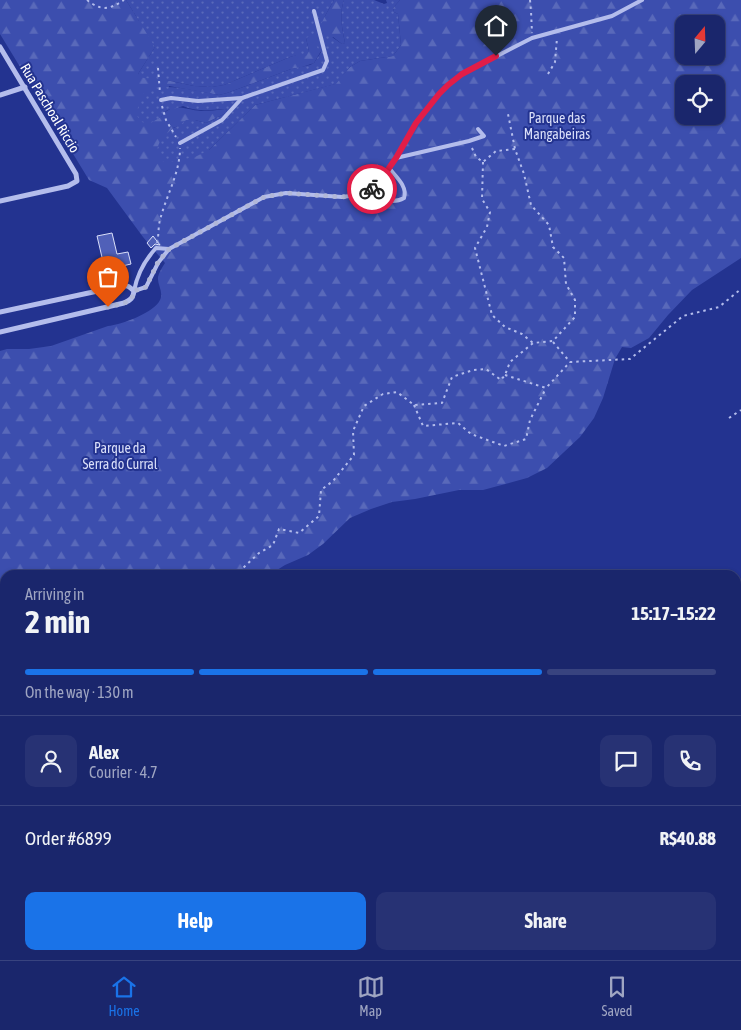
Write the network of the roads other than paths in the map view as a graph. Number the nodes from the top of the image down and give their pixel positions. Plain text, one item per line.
1 (642, 0) edge
2 (314, 11) dead end
3 (0, 47) edge
4 (25, 87) junction
5 (0, 95) edge
6 (242, 98) junction
7 (161, 100) dead end
8 (478, 129) dead end
9 (180, 143) road end
10 (396, 158) junction
11 (389, 168) junction
12 (365, 194) junction
13 (0, 201) edge
14 (169, 249) junction
15 (134, 291) junction
16 (0, 312) edge
17 (0, 332) edge

1 - 10 lane
2 - 6 lane
3 - 4 street, Rua Paschoal Riccio
4 - 5 street
4 - 13 street, Rua Paschoal Riccio
6 - 7 lane
6 - 9 lane
8 - 10 lane
10 - 11 lane
11 - 12 lane
11 - 12 lane
12 - 14 lane
14 - 15 lane
14 - 15 lane
15 - 16 street
15 - 17 street

